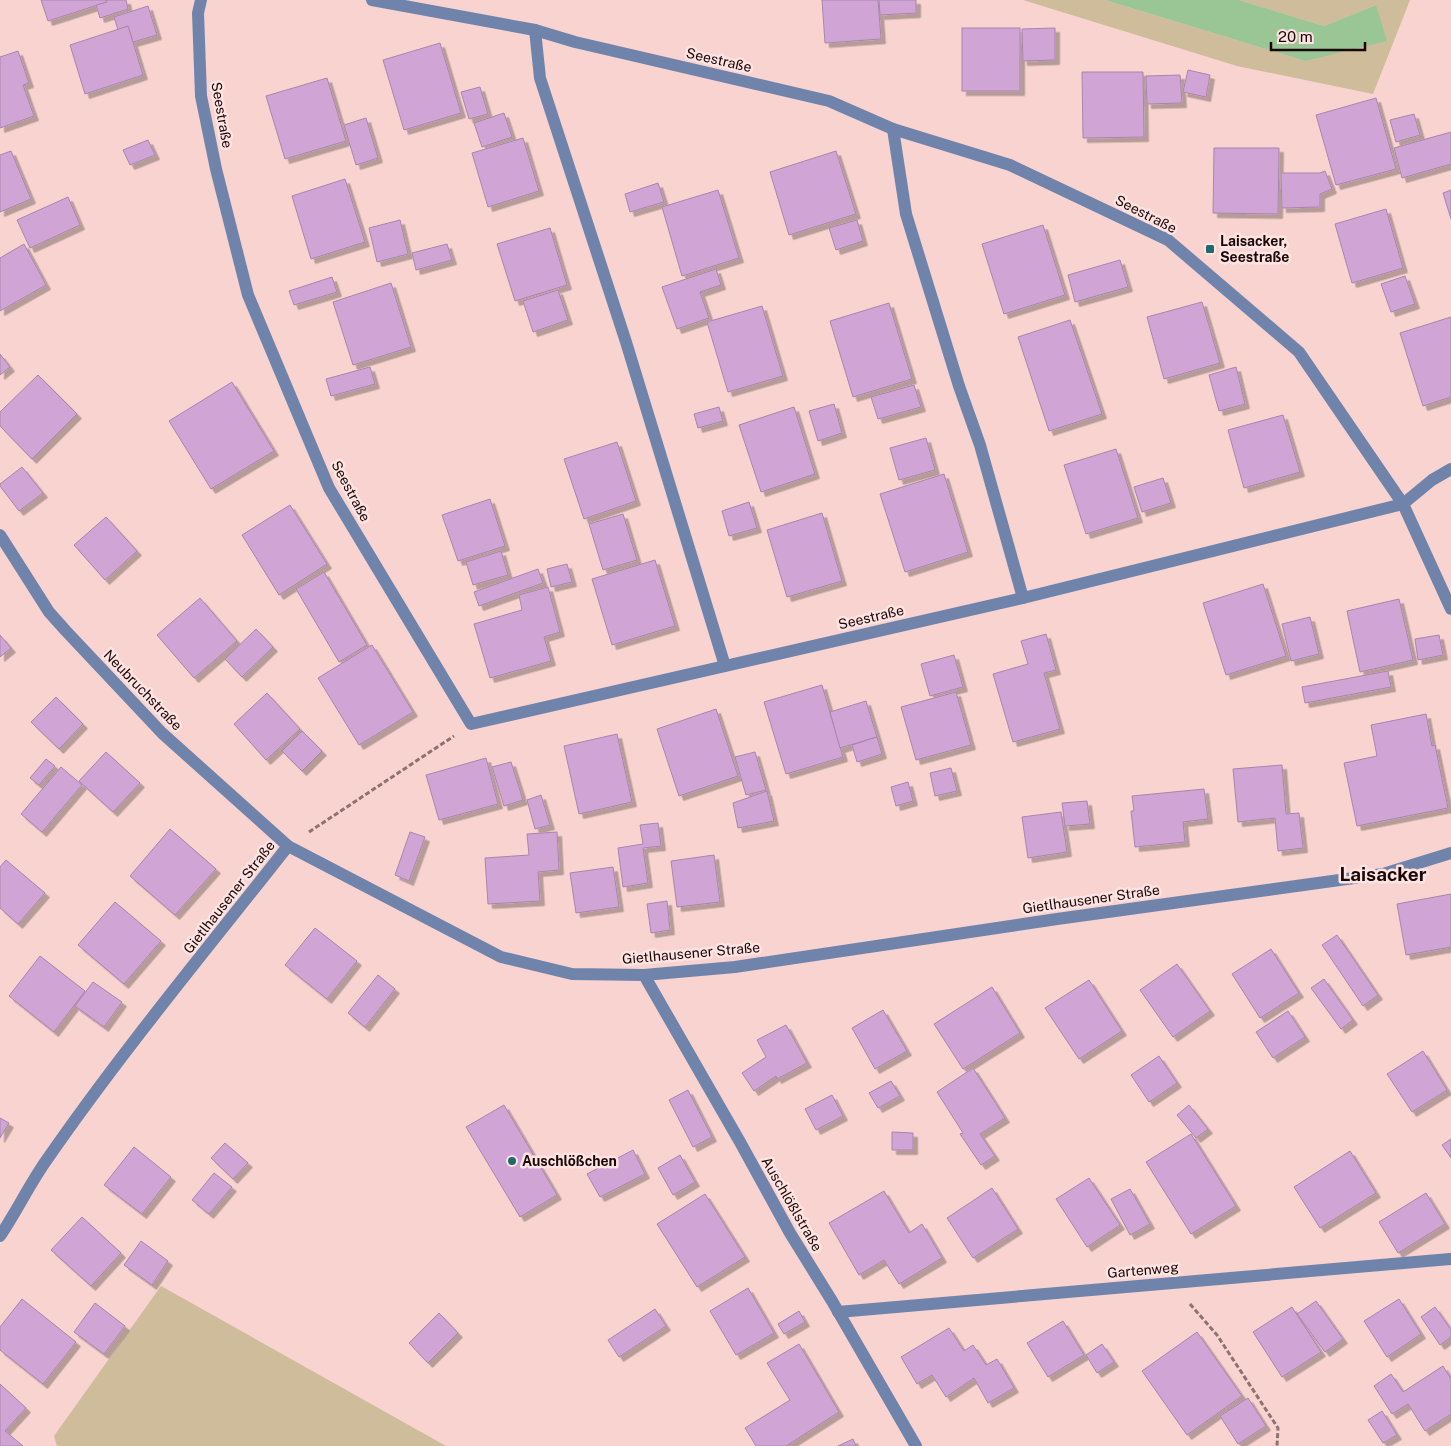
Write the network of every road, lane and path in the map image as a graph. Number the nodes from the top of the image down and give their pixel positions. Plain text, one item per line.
1 (200, 0) edge
2 (372, 0) edge
3 (535, 30) junction
4 (892, 129) junction
5 (1451, 469) edge
6 (1403, 504) junction
7 (0, 535) edge
8 (1023, 598) junction
9 (1451, 609) edge
10 (725, 666) junction
11 (471, 724) junction
12 (288, 846) junction
13 (1451, 853) edge
14 (644, 975) junction
15 (0, 1236) edge
16 (1450, 1259) edge
17 (1172, 1283) junction
18 (838, 1312) junction
19 (916, 1446) edge
20 (1277, 1446) edge

1 - 11 street, Seestraße
2 - 3 street, Seestraße
3 - 4 street, Seestraße
3 - 10 street
4 - 6 street, Seestraße
4 - 8 street
5 - 6 street
6 - 8 street, Seestraße
6 - 9 street, Seestraße
7 - 12 street, Neubruchstraße
8 - 10 street, Seestraße
10 - 11 street, Seestraße
11 - 12 path
12 - 14 street, Gietlhausener Straße
12 - 15 street, Gietlhausener Straße
13 - 14 street, Gietlhausener Straße
14 - 18 street, Auschlößlstraße
16 - 17 street, Gartenweg
17 - 18 street, Gartenweg
17 - 20 path
18 - 19 street, Auschlößlstraße

